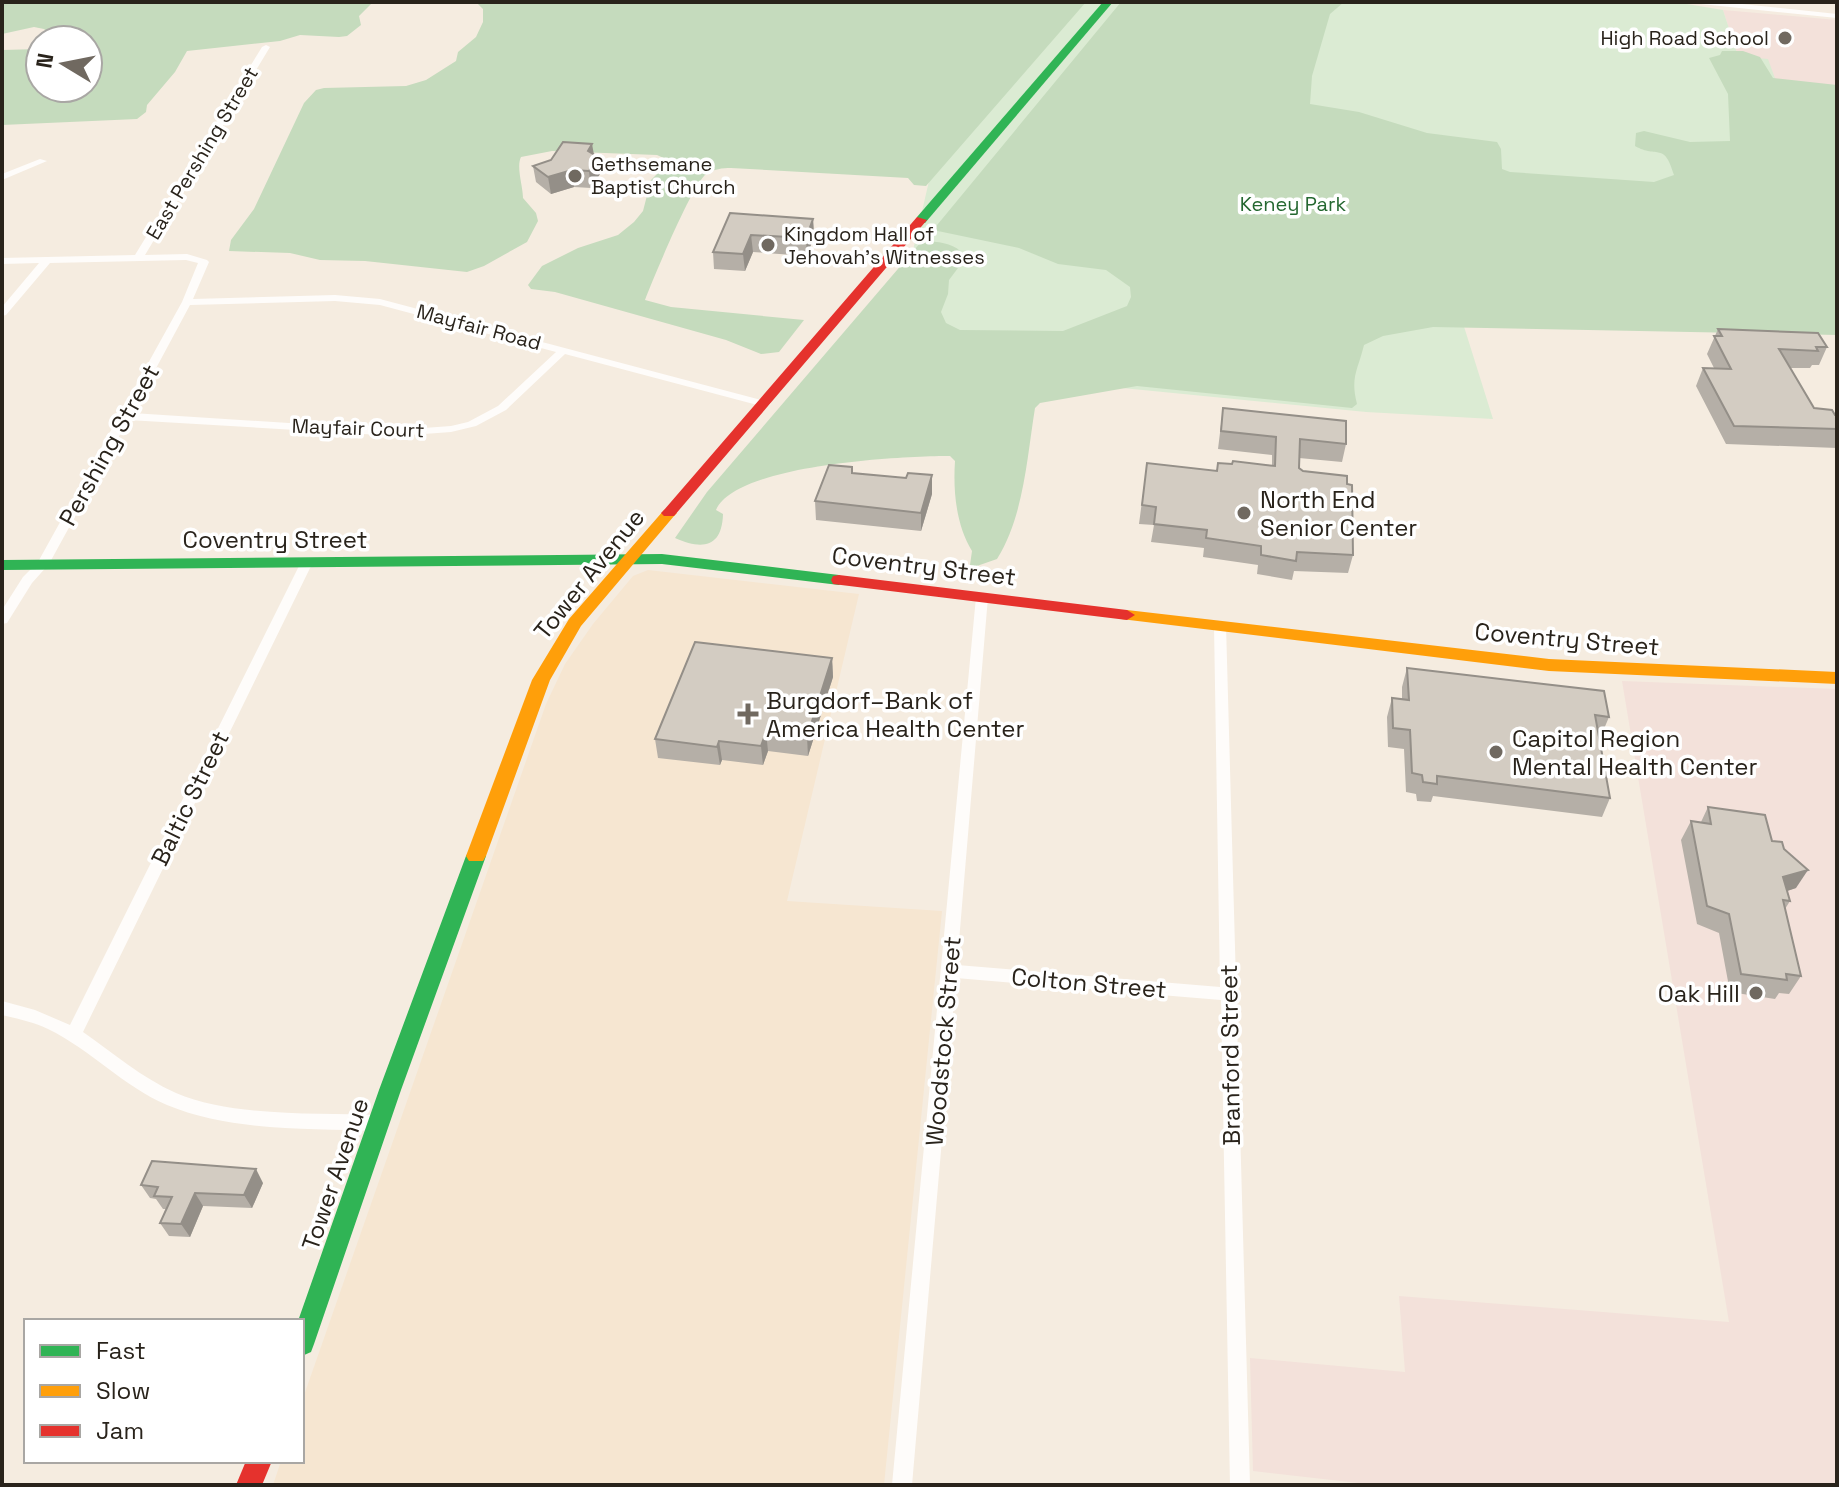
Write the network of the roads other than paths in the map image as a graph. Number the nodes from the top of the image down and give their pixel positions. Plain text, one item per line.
1 (1108, 2) edge
2 (1701, 2) edge
3 (1837, 16) edge
4 (266, 47) dead end
5 (43, 161) dead end
6 (2, 177) edge
7 (138, 258) junction
8 (2, 261) edge
9 (46, 261) junction
10 (187, 302) junction
11 (2, 313) edge
12 (564, 350) junction
13 (765, 404) junction
14 (125, 416) junction
15 (629, 559) junction
16 (43, 564) junction
17 (306, 564) junction
18 (2, 565) edge
19 (982, 597) junction
20 (2, 620) edge
21 (1220, 625) junction
22 (1837, 678) edge
23 (950, 971) junction
24 (1228, 994) junction
25 (2, 1008) edge
26 (74, 1033) junction
27 (378, 1123) junction
28 (304, 1338) edge
29 (258, 1463) edge
30 (249, 1485) edge
31 (902, 1485) edge
32 (1240, 1485) edge

1 - 13 main road, Tower Avenue
2 - 3 street
4 - 7 street, East Pershing Street
5 - 6 street
7 - 9 street
7 - 10 street, Pershing Street
8 - 9 street
9 - 11 street
10 - 12 street, Mayfair Road
10 - 14 street, Pershing Street
12 - 13 street, Mayfair Road
12 - 14 street, Mayfair Court
13 - 15 main road, Tower Avenue
14 - 16 street, Pershing Street
15 - 17 main road, Coventry Street
15 - 19 main road, Coventry Street
15 - 27 main road, Tower Avenue
16 - 17 main road, Coventry Street
16 - 18 main road, Coventry Street
16 - 20 street, Pershing Street
17 - 26 street, Baltic Street
19 - 21 main road, Coventry Street
19 - 23 street, Woodstock Street
21 - 22 main road, Coventry Street
21 - 24 street, Branford Street
23 - 24 street, Colton Street
23 - 31 street, Woodstock Street
24 - 32 street, Branford Street
25 - 26 street
26 - 27 street
27 - 28 main road, Tower Avenue
29 - 30 main road

